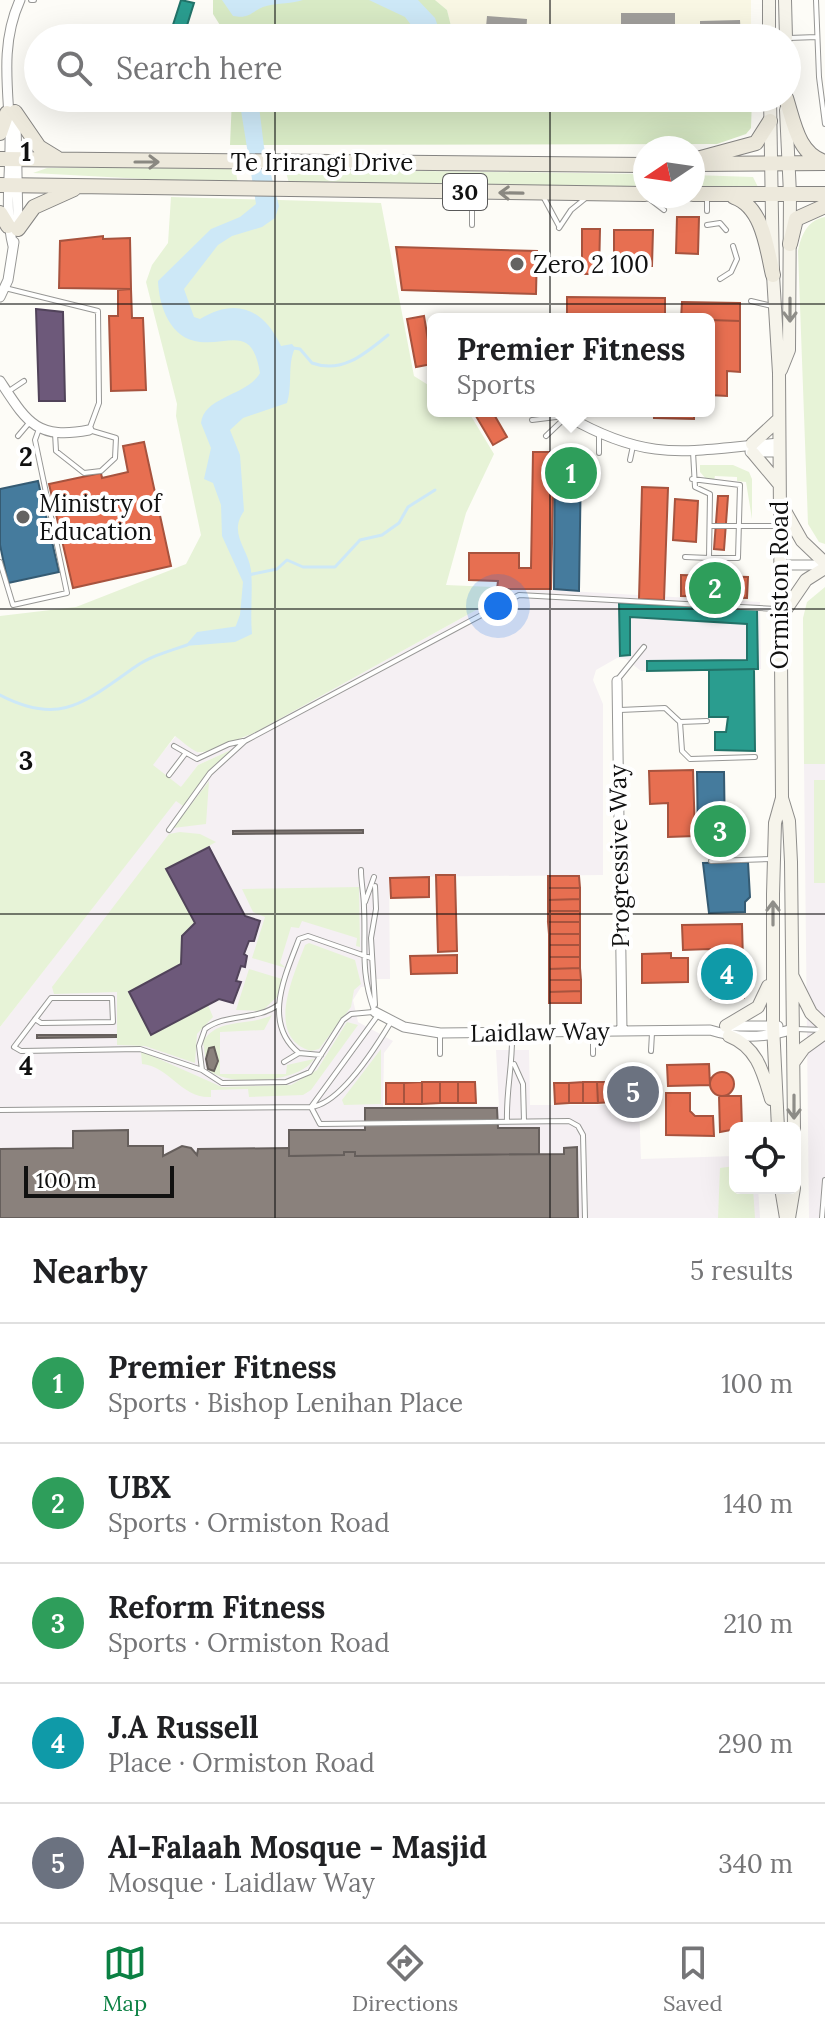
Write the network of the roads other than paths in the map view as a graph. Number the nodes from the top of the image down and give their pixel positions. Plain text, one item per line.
1 (20, 0) edge
2 (769, 0) edge
3 (785, 0) edge
4 (816, 0) edge
5 (769, 24) edge
6 (786, 24) edge
7 (817, 37) junction
8 (801, 38) edge
9 (2, 58) edge
10 (2, 82) edge
11 (10, 108) junction
12 (770, 112) edge
13 (786, 112) edge
14 (791, 112) edge
15 (770, 121) junction
16 (825, 124) edge
17 (0, 133) edge
18 (705, 158) edge
19 (9, 159) edge
20 (69, 162) junction
21 (705, 162) edge
22 (825, 163) edge
23 (788, 164) junction
24 (633, 165) edge
25 (770, 165) junction
26 (10, 186) edge
27 (78, 187) junction
28 (472, 193) junction
29 (540, 194) junction
30 (593, 194) junction
31 (705, 194) edge
32 (726, 194) junction
33 (790, 194) junction
34 (825, 194) edge
35 (633, 195) edge
36 (771, 195) junction
37 (705, 206) edge
38 (825, 206) edge
39 (661, 208) edge
40 (664, 210) dead end
41 (707, 211) dead end
42 (0, 213) edge
43 (472, 225) dead end
44 (707, 225) dead end
45 (13, 227) junction
46 (726, 230) dead end
47 (790, 244) junction
48 (733, 246) dead end
49 (773, 275) junction
50 (720, 279) dead end
51 (2, 292) edge
52 (751, 301) dead end
53 (774, 307) junction
54 (779, 373) junction
55 (0, 381) edge
56 (24, 381) dead end
57 (7, 392) junction
58 (547, 417) edge
59 (563, 417) edge
60 (572, 417) edge
61 (779, 419) junction
62 (532, 420) dead end
63 (29, 423) junction
64 (39, 429) junction
65 (89, 430) junction
66 (55, 433) junction
67 (599, 434) junction
68 (18, 436) dead end
69 (546, 436) dead end
70 (633, 446) junction
71 (779, 447) junction
72 (748, 449) junction
73 (693, 452) junction
74 (599, 453) dead end
75 (630, 460) dead end
76 (692, 479) junction
77 (779, 484) junction
78 (779, 499) junction
79 (710, 526) junction
80 (740, 526) junction
81 (779, 526) junction
82 (685, 557) dead end
83 (709, 558) junction
84 (0, 562) edge
85 (779, 565) junction
86 (825, 565) edge
87 (778, 614) junction
88 (644, 647) dead end
89 (617, 681) joint
90 (617, 710) junction
91 (707, 721) dead end
92 (680, 722) junction
93 (245, 741) junction
94 (174, 746) dead end
95 (185, 754) junction
96 (755, 757) dead end
97 (169, 775) dead end
98 (782, 798) junction
99 (169, 830) dead end
100 (775, 859) junction
101 (711, 861) dead end
102 (361, 870) dead end
103 (374, 877) dead end
104 (375, 886) dead end
105 (364, 905) junction
106 (362, 954) junction
107 (371, 958) junction
108 (773, 967) junction
109 (791, 974) junction
110 (278, 1005) junction
111 (377, 1013) junction
112 (35, 1019) junction
113 (391, 1022) junction
114 (793, 1029) junction
115 (773, 1030) junction
116 (825, 1030) edge
117 (593, 1031) junction
118 (622, 1031) junction
119 (652, 1031) junction
120 (728, 1031) junction
121 (512, 1032) junction
122 (440, 1033) junction
123 (651, 1051) dead end
124 (299, 1053) junction
125 (440, 1054) dead end
126 (593, 1054) dead end
127 (321, 1055) junction
128 (284, 1062) dead end
129 (513, 1062) junction
130 (794, 1062) junction
131 (202, 1070) junction
132 (311, 1107) junction
133 (0, 1110) edge
134 (507, 1121) junction
135 (524, 1121) junction
136 (777, 1122) edge
137 (778, 1122) edge
138 (794, 1122) edge
139 (825, 1180) edge
140 (782, 1194) edge
141 (793, 1194) edge
142 (585, 1218) edge
143 (788, 1218) edge
144 (822, 1218) edge

1 - 9 street
2 - 5 main road
3 - 6 main road
4 - 7 lane
7 - 8 lane
7 - 16 lane
9 - 10 street
10 - 11 street
11 - 17 main road
11 - 19 street
11 - 20 main road
12 - 15 main road, Ormiston Road
13 - 23 main road, Ormiston Road
14 - 22 main road
15 - 18 main road
15 - 25 main road, Ormiston Road
19 - 20 main road, Te Irirangi Drive / 30
19 - 26 street
20 -> 24 main road, Te Irirangi Drive / 30
21 - 25 main road
22 - 23 main road
23 - 25 main road
23 - 33 main road, Ormiston Road
25 - 36 main road, Ormiston Road
26 - 27 main road, Te Irirangi Drive / 30
26 - 45 street
27 - 28 main road, Te Irirangi Drive / 30
27 - 45 main road
29 -> 28 main road, Te Irirangi Drive / 30
28 - 43 lane
29 - 30 main road, Te Irirangi Drive / 30
29 - 30 lane
30 - 35 main road, Te Irirangi Drive / 30
31 - 32 main road
32 - 36 main road
32 - 49 main road
33 - 34 main road
33 - 36 main road
33 - 47 main road, Ormiston Road
36 - 49 main road, Ormiston Road
37 - 41 lane
38 - 47 main road
39 - 40 lane
42 - 45 main road
44 - 46 lane
45 - 51 street
47 -> 54 main road, Ormiston Road
48 - 50 lane
49 - 53 main road, Ormiston Road
51 - 65 lane
52 - 53 lane
53 - 54 main road, Ormiston Road
54 - 61 main road, Ormiston Road
55 - 57 street
56 - 57 lane
57 - 63 street
58 - 62 lane
59 - 69 lane
60 - 67 street
61 - 71 main road, Ormiston Road
61 - 72 main road
63 - 64 street
63 - 68 lane
64 - 66 street
64 - 84 lane
65 - 66 street
65 - 66 lane
67 - 70 street
67 - 74 lane
70 - 73 street
70 - 75 lane
71 - 72 street
71 - 77 main road, Ormiston Road
72 - 73 street
72 - 77 main road
73 - 76 lane
76 - 79 lane
76 - 80 lane
77 - 78 main road, Ormiston Road
78 - 81 main road, Ormiston Road
78 - 86 main road
79 - 80 lane
79 - 83 lane
80 - 81 lane
80 - 83 lane
81 - 85 main road, Ormiston Road
82 - 83 lane
85 - 86 street
85 - 87 main road, Ormiston Road
86 - 87 main road
87 - 93 lane
87 - 98 main road, Ormiston Road
88 - 89 lane
89 - 90 street, Progressive Way
90 - 92 lane
90 - 118 street, Progressive Way
91 - 92 lane
92 - 96 lane
93 - 95 lane
93 - 99 lane
94 - 95 lane
95 - 97 lane
98 - 100 main road, Ormiston Road
98 - 109 main road, Ormiston Road
100 - 101 lane
108 -> 100 main road, Ormiston Road
102 - 105 lane
103 - 105 lane
104 - 107 lane
105 - 106 lane
106 - 107 lane
106 - 110 lane
106 - 111 lane
107 - 111 lane
108 - 115 main road, Ormiston Road
108 - 120 main road
109 - 114 main road, Ormiston Road
109 - 116 main road
110 - 124 lane
110 - 131 lane
111 - 113 street, Laidlaw Way
111 - 127 lane
111 - 132 lane
112 - 112 lane
112 - 131 lane
113 - 122 street, Laidlaw Way
113 - 132 lane
114 - 115 street, Laidlaw Way
114 - 116 lane
114 - 130 main road, Ormiston Road
115 - 120 street, Laidlaw Way
115 - 137 main road, Ormiston Road
116 - 130 main road
117 - 118 street, Laidlaw Way
117 - 121 street, Laidlaw Way
117 - 126 lane
118 - 119 street, Laidlaw Way
119 - 120 street, Laidlaw Way
119 - 123 lane
120 - 136 main road
121 - 122 street, Laidlaw Way
121 - 129 lane
122 - 125 lane
124 - 127 lane
124 - 128 lane
127 - 131 lane
129 - 134 lane
129 - 135 lane
130 -> 138 main road, Ormiston Road
132 - 133 lane
132 - 134 lane
134 - 135 lane
135 - 142 lane
139 - 144 lane
140 - 143 main road
141 - 143 main road

